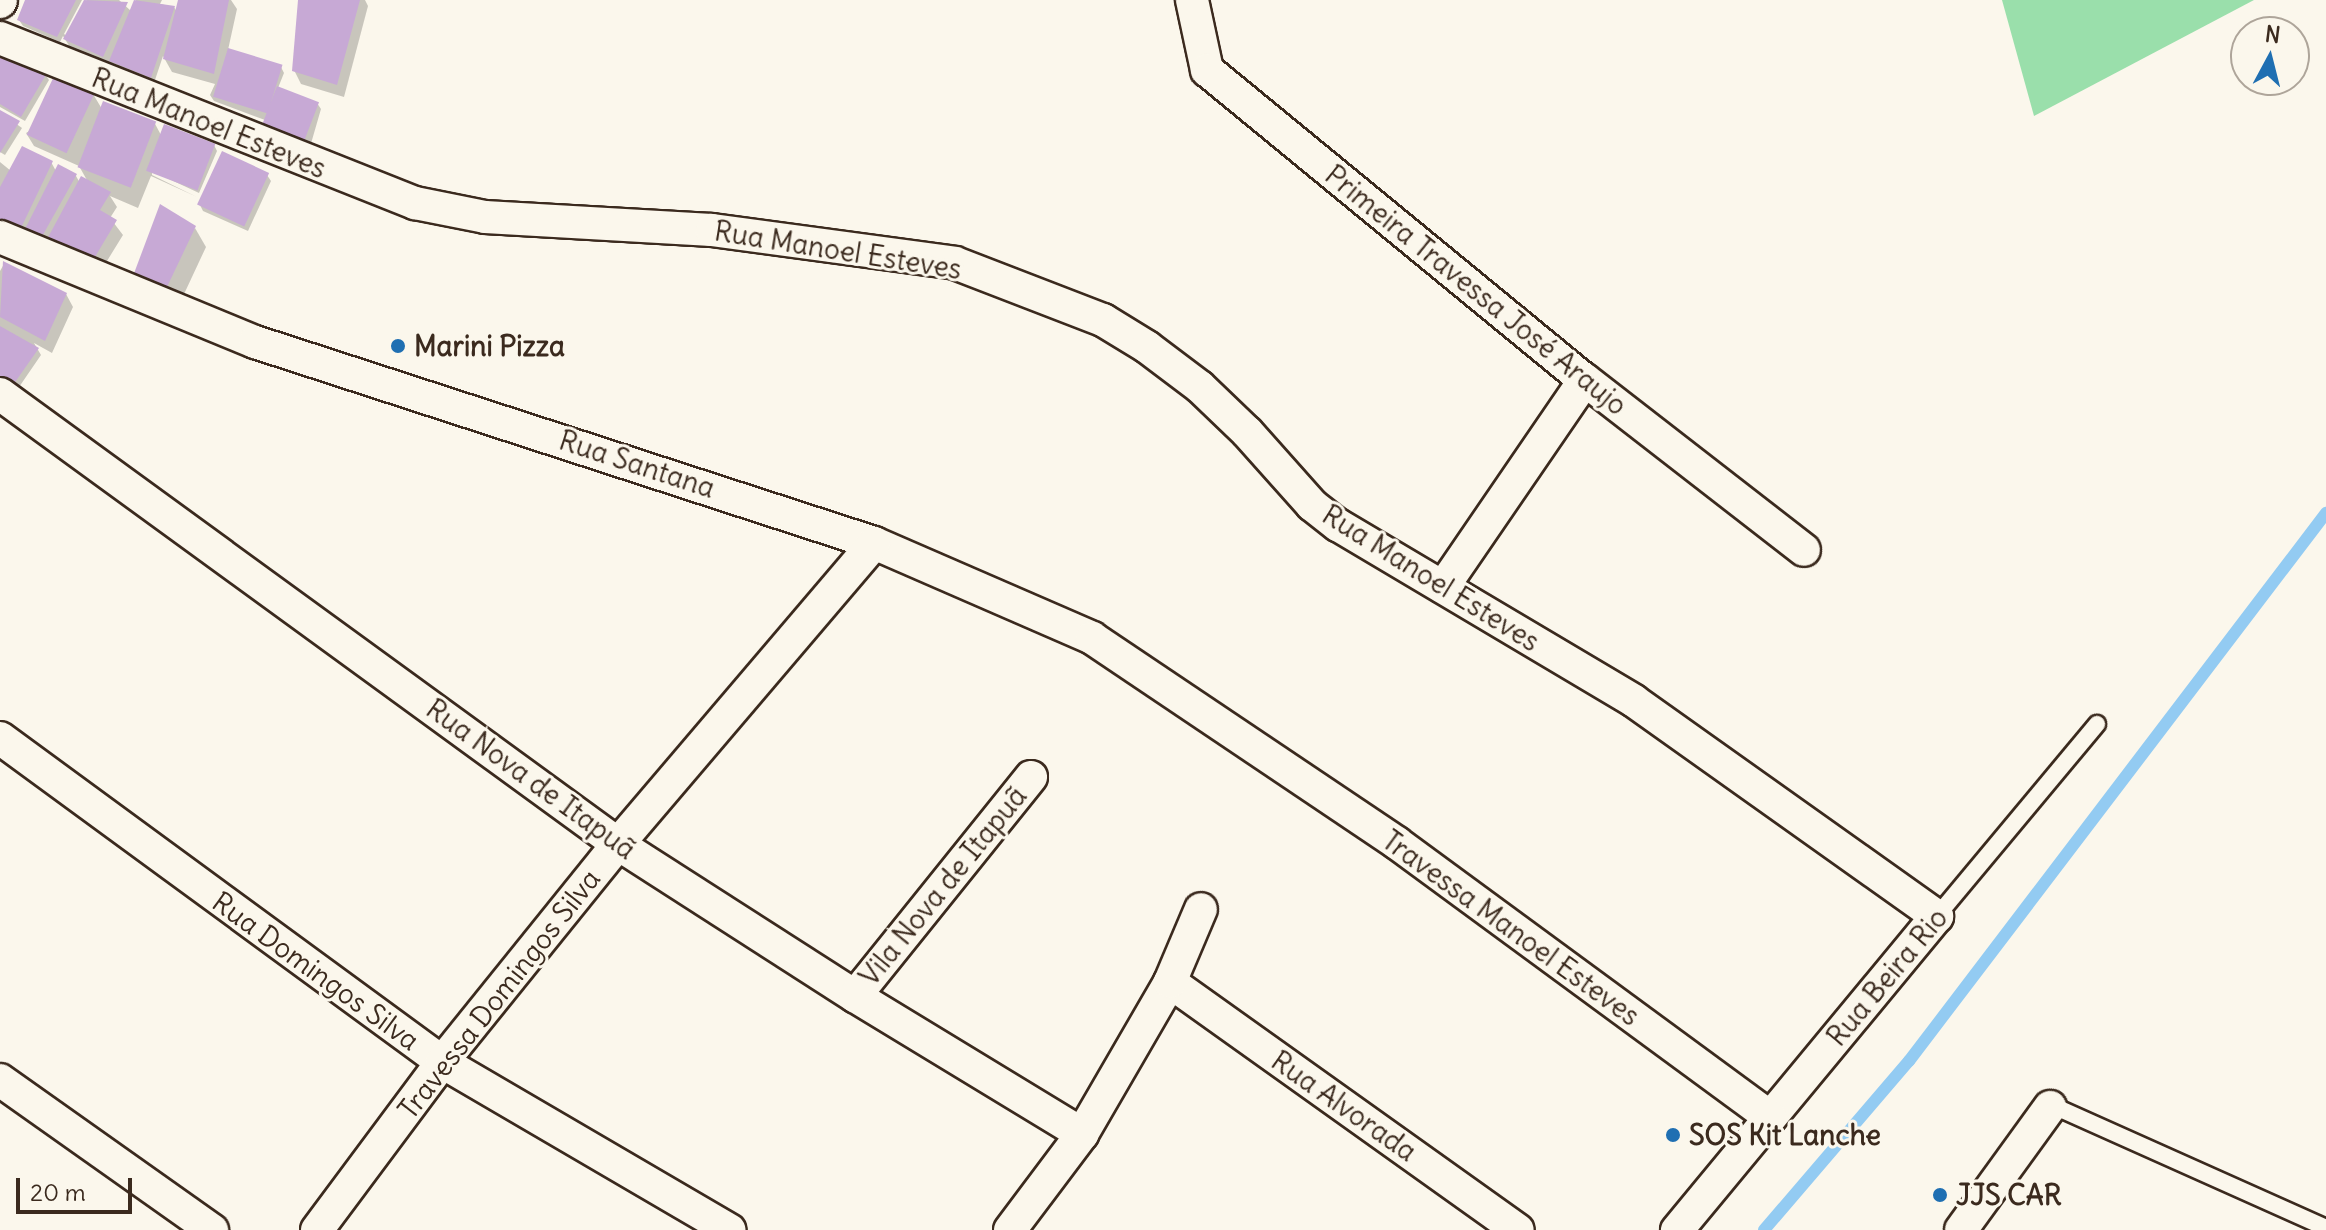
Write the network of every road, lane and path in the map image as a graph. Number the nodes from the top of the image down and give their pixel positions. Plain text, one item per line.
1 (1192, 0) edge
2 (0, 38) edge
3 (0, 237) edge
4 (1585, 380) junction
5 (0, 394) edge
6 (874, 543) junction
7 (1804, 550) dead end
8 (1443, 587) junction
9 (2097, 724) dead end
10 (0, 738) edge
11 (1250, 741) joint
12 (1031, 777) dead end
13 (618, 844) junction
14 (1201, 909) dead end
15 (1937, 916) junction
16 (1170, 982) junction
17 (855, 996) junction
18 (442, 1062) junction
19 (0, 1080) edge
20 (2050, 1107) joint
21 (1770, 1117) junction
22 (1082, 1134) junction
23 (2326, 1228) edge
24 (212, 1230) edge
25 (317, 1230) edge
26 (729, 1230) edge
27 (1010, 1230) edge
28 (1518, 1230) edge
29 (1677, 1230) edge
30 (1962, 1230) edge

1 - 4 street, Primeira Travessa José Araujo
2 - 8 street, Rua Manoel Esteves
3 - 6 street, Rua Santana
4 - 7 street, Primeira Travessa José Araujo
4 - 8 street
5 - 13 street, Rua Nova de Itapuã
6 - 11 street, Rua Santana
6 - 13 street, Travessa Domingos Silva
8 - 15 street, Rua Manoel Esteves
9 - 15 lane, Rua Beira Rio
10 - 18 street, Rua Domingos Silva
11 - 21 street, Travessa Manoel Esteves
12 - 17 street, Vila Nova de Itapuã
13 - 17 street, Rua Nova de Itapuã
13 - 18 street, Travessa Domingos Silva
14 - 16 street
15 - 21 street, Rua Beira Rio
16 - 22 street
16 - 28 street, Rua Alvorada
17 - 22 street, Rua Nova de Itapuã
18 - 25 street, Travessa Domingos Silva
18 - 26 street, Rua Domingos Silva
19 - 24 street
20 - 23 lane
20 - 30 street
21 - 29 street, Rua Beira Rio
22 - 27 street

